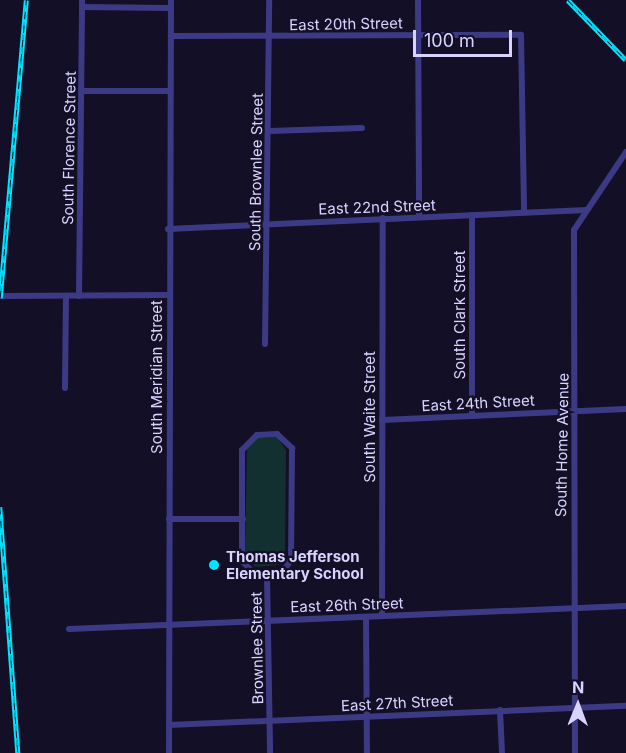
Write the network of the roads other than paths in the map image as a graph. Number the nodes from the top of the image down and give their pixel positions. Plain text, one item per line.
1 (171, 0) edge
2 (270, 0) edge
3 (418, 0) edge
4 (82, 3) edge
5 (171, 8) junction
6 (171, 36) junction
7 (417, 36) junction
8 (269, 37) junction
9 (83, 91) junction
10 (169, 91) junction
11 (362, 128) dead end
12 (269, 131) junction
13 (626, 152) edge
14 (587, 210) junction
15 (524, 212) junction
16 (472, 215) junction
17 (419, 217) junction
18 (383, 218) junction
19 (267, 224) junction
20 (168, 229) junction
21 (0, 296) edge
22 (66, 296) junction
23 (79, 296) junction
24 (169, 296) junction
25 (265, 344) dead end
26 (65, 388) dead end
27 (626, 409) edge
28 (575, 410) junction
29 (472, 416) junction
30 (382, 420) junction
31 (169, 519) junction
32 (243, 519) junction
33 (267, 575) junction
34 (626, 606) edge
35 (571, 609) junction
36 (382, 616) junction
37 (366, 617) junction
38 (267, 620) junction
39 (167, 627) junction
40 (69, 629) dead end
41 (626, 706) edge
42 (574, 708) junction
43 (500, 710) junction
44 (366, 717) junction
45 (270, 721) junction
46 (169, 725) junction
47 (168, 753) edge
48 (270, 753) edge
49 (367, 753) edge
50 (502, 753) edge
51 (575, 753) edge

1 - 5 street, South Meridian Street
2 - 8 street, South Brownlee Street
3 - 7 street
4 - 5 street
4 - 9 street, South Florence Street
5 - 6 street, South Meridian Street
6 - 8 street, East 20th Street
6 - 10 street, South Meridian Street
7 - 8 street, East 20th Street
7 - 15 street, East 20th Street
7 - 17 street
8 - 12 street, South Brownlee Street
9 - 10 street
9 - 23 street, South Florence Street
10 - 20 street, South Meridian Street
11 - 12 street
12 - 19 street, South Brownlee Street
13 - 14 street, South Home Avenue
14 - 15 street, East 22nd Street
14 - 28 street, South Home Avenue
15 - 16 street, East 22nd Street
16 - 17 street, East 22nd Street
16 - 29 street, South Clark Street
17 - 18 street, East 22nd Street
18 - 19 street, East 22nd Street
18 - 30 street, South Waite Street
19 - 20 street, East 22nd Street
19 - 25 street, South Brownlee Street
20 - 24 street, South Meridian Street
21 - 22 street
22 - 23 street
22 - 26 street
23 - 24 street
24 - 31 street, South Meridian Street
27 - 28 street, East 24th Street
28 - 29 street, East 24th Street
28 - 35 street, South Home Avenue
29 - 30 street, East 24th Street
30 - 36 street, South Waite Street
31 - 32 street
31 - 39 street, South Meridian Street
32 - 33 street
32 - 33 street
33 - 38 street, Brownlee Street
34 - 35 street, East 26th Street
35 - 36 street, East 26th Street
35 - 42 street, South Home Avenue
36 - 37 street, East 26th Street
37 - 38 street, East 26th Street
37 - 44 street
38 - 39 street, East 26th Street
38 - 45 street, Brownlee Street
39 - 40 street, East 26th Street
39 - 46 street, South Meridian Street
41 - 42 street, East 27th Street
42 - 43 street, East 27th Street
42 - 51 street, South Home Avenue
43 - 44 street, East 27th Street
43 - 50 street
44 - 45 street, East 27th Street
44 - 49 street
45 - 46 street, East 27th Street
45 - 48 street
46 - 47 street, South Meridian Street

